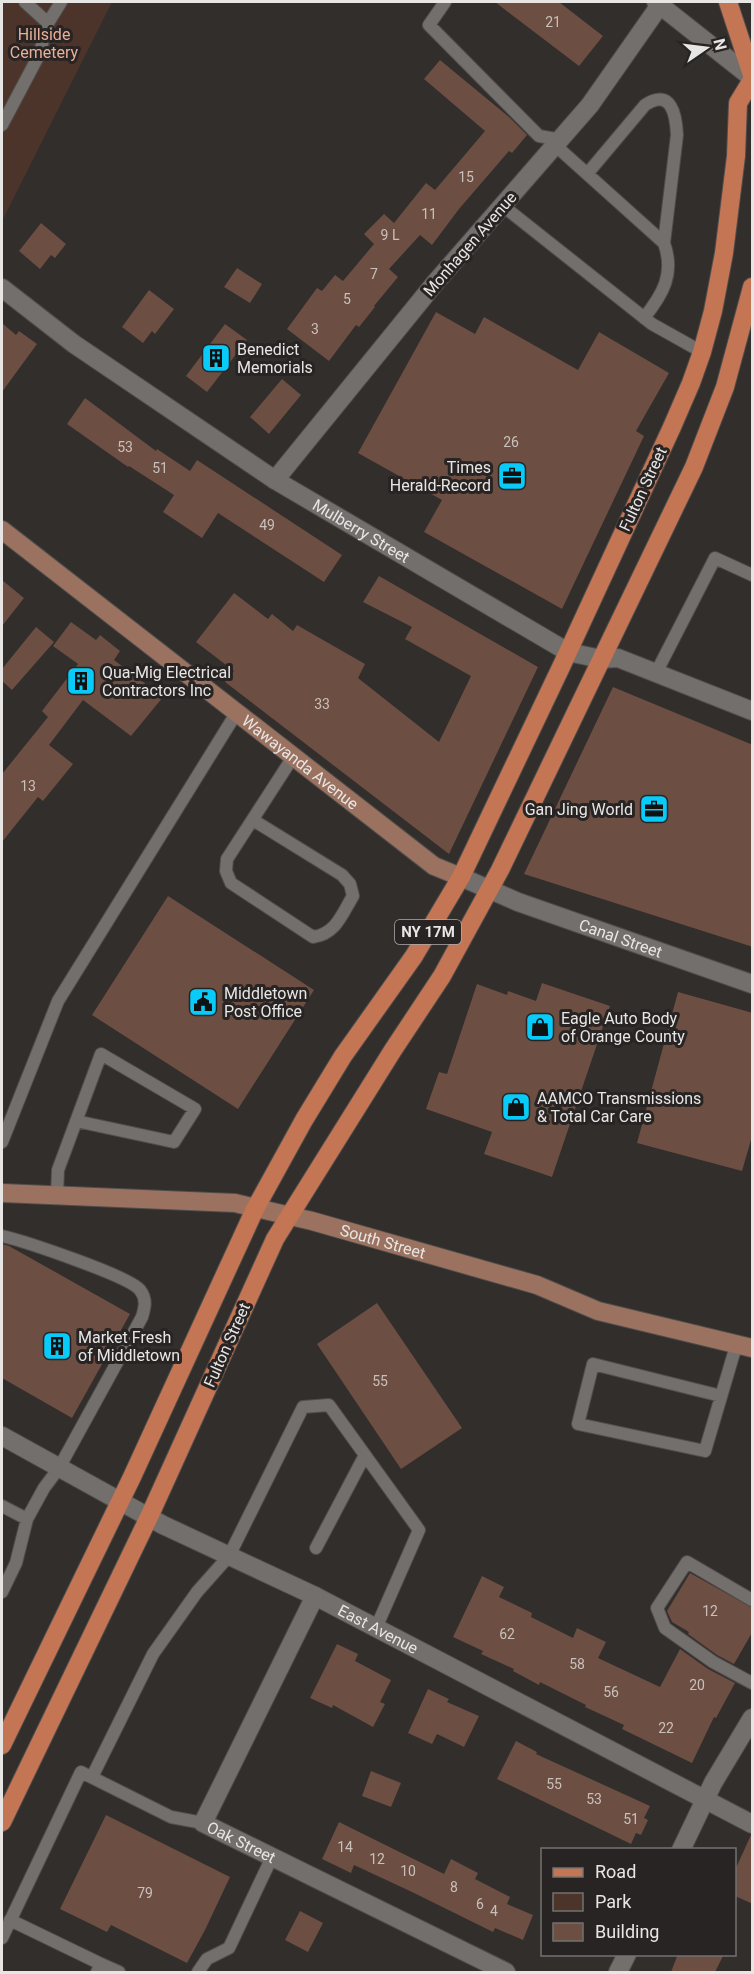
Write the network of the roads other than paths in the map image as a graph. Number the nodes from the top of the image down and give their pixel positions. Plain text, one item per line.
1 (25, 2) edge
2 (61, 2) edge
3 (445, 2) edge
4 (728, 2) edge
5 (658, 3) edge
6 (48, 23) junction
7 (753, 78) edge
8 (2, 125) edge
9 (559, 143) junction
10 (587, 174) junction
11 (503, 206) junction
12 (664, 243) junction
13 (753, 287) edge
14 (2, 288) edge
15 (644, 318) junction
16 (702, 352) junction
17 (276, 480) junction
18 (2, 530) edge
19 (753, 575) edge
20 (568, 652) junction
21 (601, 659) junction
22 (656, 673) junction
23 (753, 711) edge
24 (237, 712) junction
25 (294, 757) junction
26 (253, 820) junction
27 (461, 877) junction
28 (489, 889) junction
29 (753, 984) edge
30 (76, 1121) junction
31 (2, 1142) edge
32 (2, 1192) edge
33 (57, 1195) junction
34 (255, 1209) junction
35 (282, 1216) junction
36 (2, 1236) edge
37 (745, 1346) edge
38 (721, 1396) junction
39 (2, 1436) edge
40 (365, 1455) junction
41 (59, 1468) junction
42 (120, 1501) junction
43 (2, 1506) edge
44 (149, 1517) junction
45 (27, 1519) junction
46 (316, 1548) dead end
47 (229, 1556) junction
48 (2, 1592) edge
49 (315, 1596) junction
50 (753, 1600) edge
51 (376, 1628) junction
52 (753, 1683) edge
53 (753, 1718) edge
54 (2, 1745) edge
55 (92, 1777) junction
56 (705, 1800) junction
57 (2, 1822) edge
58 (203, 1823) junction
59 (753, 1824) edge
60 (682, 1848) edge
61 (272, 1857) junction
62 (10, 1920) junction
63 (2, 1938) edge
64 (626, 1956) edge
65 (99, 1968) edge
66 (119, 1972) edge
67 (198, 1972) edge
68 (506, 1972) edge
69 (618, 1972) edge

1 - 6 lane
2 - 6 lane
3 - 9 lane
4 - 7 main road
5 - 7 street
5 - 9 street, Monhagen Avenue
6 - 8 lane
7 - 16 main road, Fulton Street / NY 17M
9 - 10 lane
9 - 11 street, Monhagen Avenue
10 - 12 lane
10 - 12 lane
11 - 15 lane
11 - 17 street, Monhagen Avenue
12 - 15 lane
13 - 21 main road, Fulton Street / NY 17M
14 - 17 street, Mulberry Street
15 - 16 lane
16 - 20 main road, Fulton Street / NY 17M
17 - 20 street, Mulberry Street
18 - 24 street, Wawayanda Avenue
19 - 22 lane
20 - 21 street, Mulberry Street
20 - 27 main road, Fulton Street / NY 17M
21 - 22 street, Mulberry Street
21 - 28 main road, Fulton Street / NY 17M
22 - 23 street, Mulberry Street
24 - 25 street, Wawayanda Avenue
24 - 31 lane
25 - 26 lane
25 - 27 street, Wawayanda Avenue
26 - 26 lane
27 - 28 street
27 - 34 main road, Fulton Street / NY 17M
28 - 29 street, Canal Street
28 - 35 main road, Fulton Street / NY 17M
30 - 30 lane
30 - 33 lane
32 - 33 street, South Street
33 - 34 street, South Street
34 - 35 street, South Street
34 - 42 main road, Fulton Street / NY 17M
35 - 37 street, South Street
35 - 44 main road, Fulton Street / NY 17M
36 - 41 lane
37 - 38 lane
38 - 38 lane
39 - 41 street, East Avenue
40 - 46 lane
40 - 47 lane
40 - 51 lane
41 - 42 street, East Avenue
41 - 45 lane
42 - 44 street, East Avenue
42 - 54 main road, Fulton Street / NY 17M
43 - 45 lane
44 - 47 street, East Avenue
44 - 57 main road, Fulton Street / NY 17M
45 - 48 lane
47 - 49 street, East Avenue
47 - 55 lane
49 - 51 street, East Avenue
49 - 58 street, Oak Street
50 - 52 lane
51 - 56 street, East Avenue
53 - 56 street
55 - 58 lane
55 - 62 lane
56 - 59 street, East Avenue
56 - 60 street
58 - 61 street, Oak Street
61 - 67 lane
61 - 68 street, Oak Street
62 - 63 lane
62 - 65 lane
64 - 69 street
65 - 66 lane

